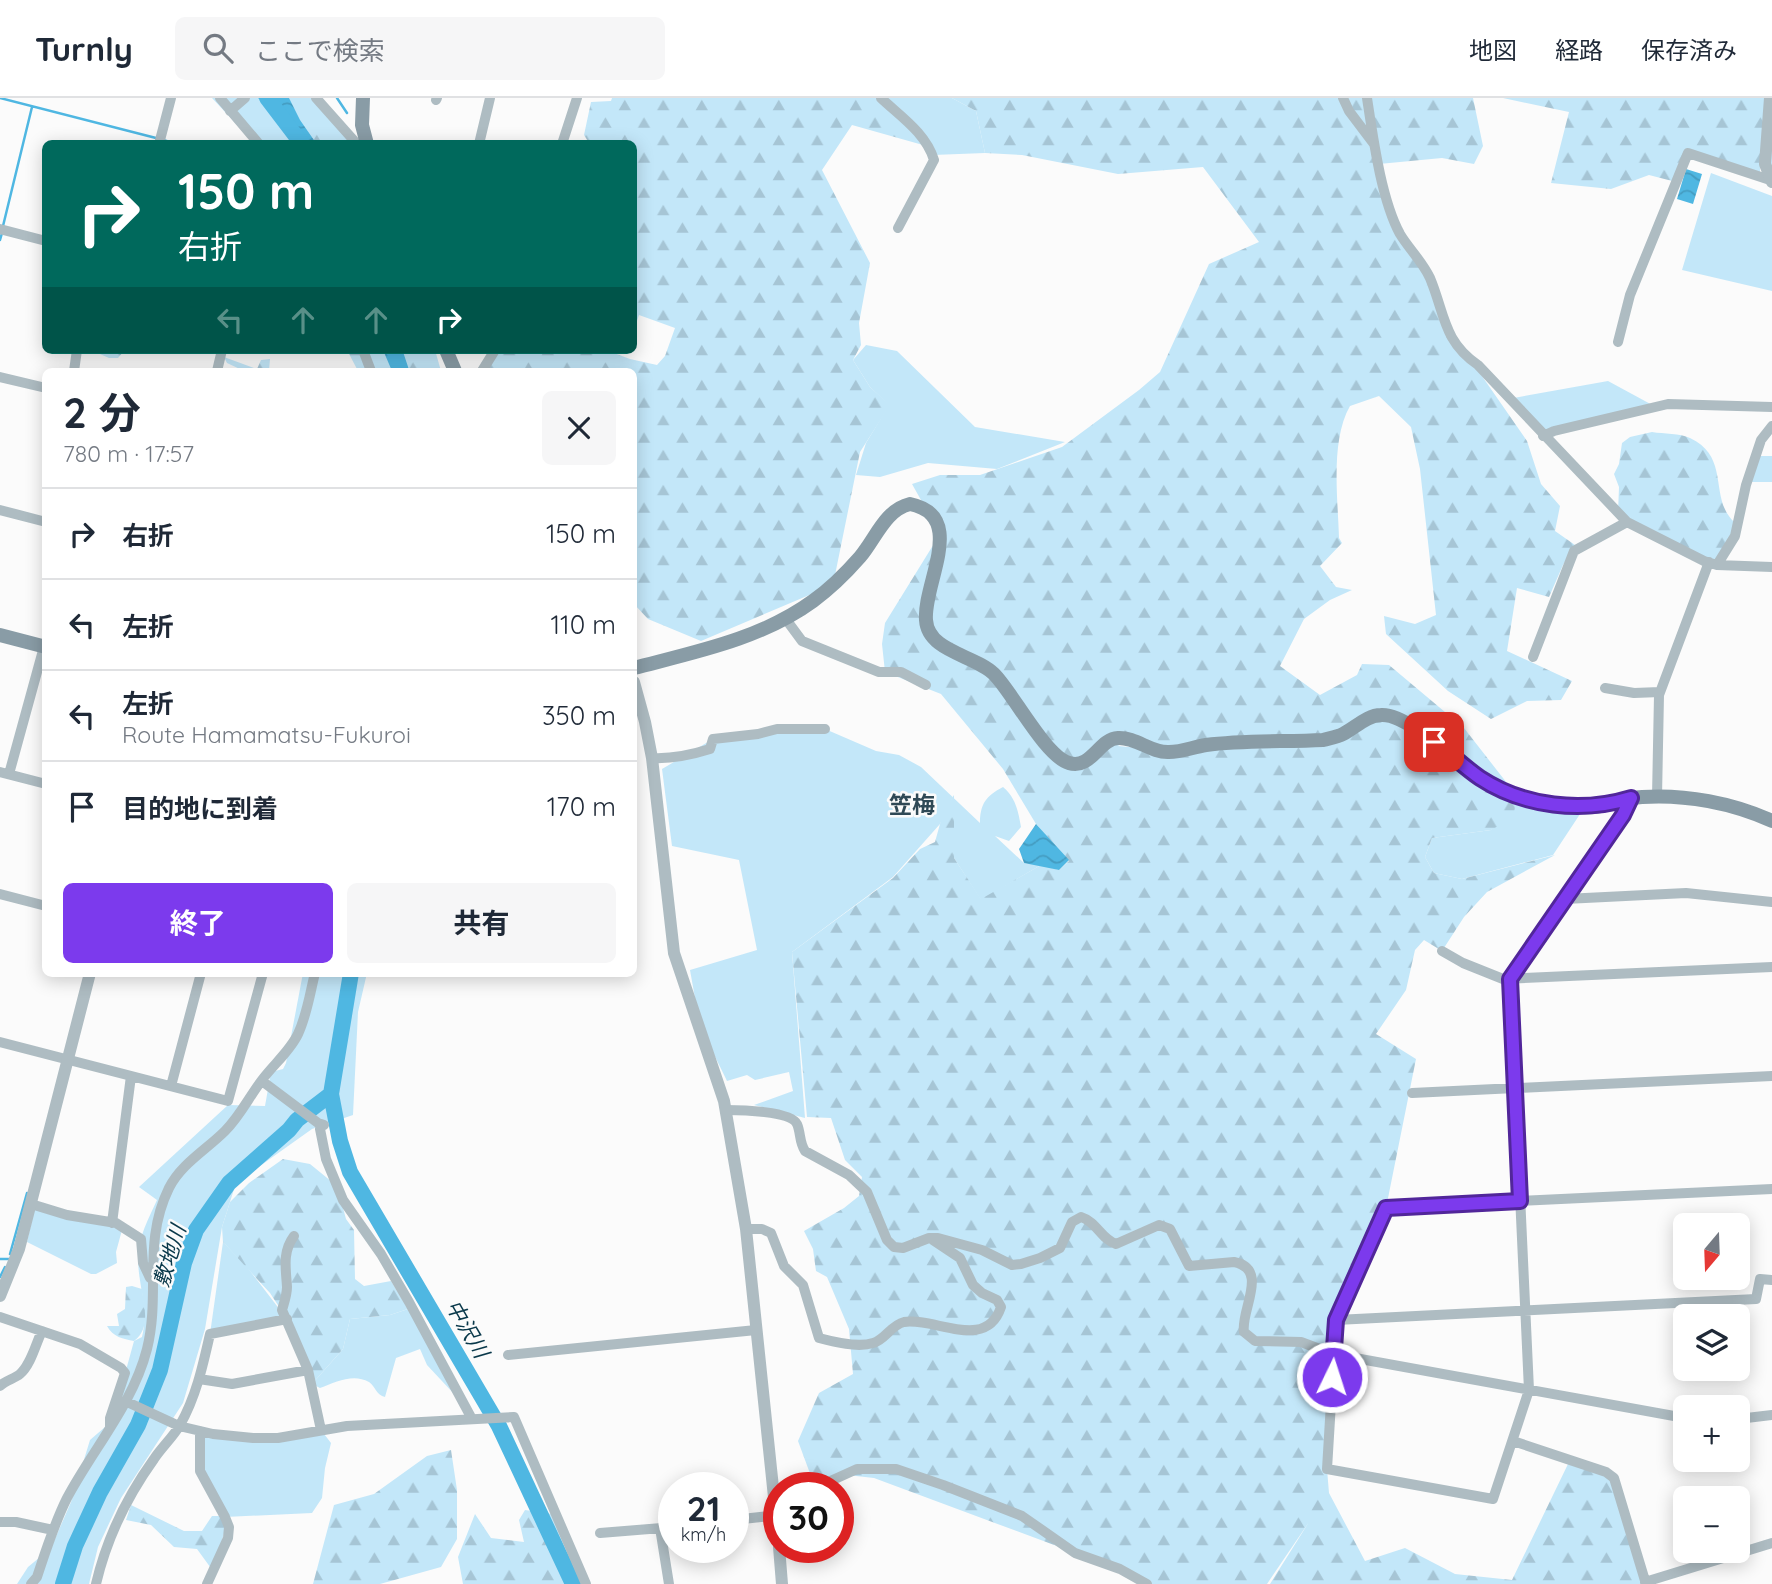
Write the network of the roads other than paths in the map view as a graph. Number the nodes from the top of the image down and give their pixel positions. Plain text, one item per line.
1 (171, 98) edge
2 (210, 98) edge
3 (220, 98) edge
4 (245, 98) edge
5 (316, 98) edge
6 (363, 98) edge
7 (490, 98) edge
8 (577, 98) edge
9 (881, 98) edge
10 (1343, 98) edge
11 (1367, 98) edge
12 (1770, 98) edge
13 (233, 109) junction
14 (160, 140) edge
15 (256, 140) edge
16 (353, 140) edge
17 (366, 140) edge
18 (480, 140) edge
19 (563, 140) edge
20 (1374, 144) junction
21 (1771, 181) edge
22 (898, 228) dead end
23 (0, 229) edge
24 (42, 239) edge
25 (1618, 342) dead end
26 (0, 377) edge
27 (42, 387) edge
28 (1772, 407) edge
29 (1772, 426) edge
30 (1543, 436) junction
31 (0, 510) edge
32 (42, 521) edge
33 (1627, 522) junction
34 (1713, 563) junction
35 (1772, 568) edge
36 (785, 618) junction
37 (0, 635) edge
38 (42, 644) edge
39 (42, 655) edge
40 (1533, 657) dead end
41 (637, 667) edge
42 (926, 685) dead end
43 (1605, 688) dead end
44 (1661, 692) junction
45 (637, 693) edge
46 (825, 729) dead end
47 (652, 758) junction
48 (5, 773) edge
49 (42, 783) edge
50 (1657, 797) junction
51 (1631, 798) junction
52 (1772, 821) edge
53 (0, 894) edge
54 (1565, 899) junction
55 (1772, 902) edge
56 (42, 905) edge
57 (1442, 951) dead end
58 (1772, 967) edge
59 (89, 977) edge
60 (200, 977) edge
61 (261, 977) edge
62 (314, 977) edge
63 (1510, 979) junction
64 (0, 1042) edge
65 (67, 1059) junction
66 (131, 1076) junction
67 (1772, 1076) edge
68 (264, 1082) junction
69 (171, 1086) junction
70 (1515, 1088) junction
71 (1412, 1093) dead end
72 (726, 1110) junction
73 (1772, 1189) edge
74 (1520, 1201) junction
75 (31, 1204) junction
76 (112, 1223) junction
77 (746, 1229) junction
78 (294, 1236) dead end
79 (929, 1238) junction
80 (1772, 1280) edge
81 (151, 1281) junction
82 (0, 1296) edge
83 (1525, 1310) junction
84 (0, 1317) edge
85 (287, 1319) junction
86 (1336, 1320) junction
87 (757, 1330) junction
88 (42, 1331) junction
89 (1333, 1354) junction
90 (508, 1355) dead end
91 (308, 1370) junction
92 (199, 1380) junction
93 (2, 1381) edge
94 (1529, 1390) junction
95 (127, 1402) junction
96 (1772, 1415) edge
97 (1673, 1416) edge
98 (1750, 1418) edge
99 (474, 1419) junction
100 (176, 1425) junction
101 (110, 1427) junction
102 (321, 1430) junction
103 (200, 1431) junction
104 (1513, 1441) junction
105 (773, 1472) edge
106 (851, 1472) edge
107 (0, 1522) edge
108 (658, 1528) edge
109 (53, 1530) junction
110 (600, 1533) dead end
111 (1772, 1544) edge
112 (666, 1563) edge
113 (780, 1563) edge
114 (1645, 1583) edge
115 (31, 1584) edge
116 (96, 1584) edge
117 (207, 1584) edge
118 (586, 1584) edge
119 (669, 1584) edge
120 (782, 1584) edge
121 (1147, 1584) edge

1 - 14 street
2 - 13 street
3 - 13 street
4 - 13 street
5 - 16 street
6 - 17 main road
7 - 18 street
8 - 19 street
9 - 22 street
10 - 20 street
11 - 20 street
12 - 21 street
13 - 15 street
20 - 30 street
21 - 25 street
23 - 24 street
26 - 27 street
28 - 30 street
29 - 34 street
30 - 33 street
31 - 32 street
33 - 34 street
33 - 40 street
34 - 35 street
34 - 44 street
36 - 41 main road
36 - 42 street
36 - 51 main road
37 - 38 main road
39 - 48 street
43 - 44 street
44 - 50 street
45 - 47 street
46 - 47 street
47 - 72 street
48 - 49 street
50 - 51 main road
50 - 52 main road
51 - 54 street
53 - 56 street
54 - 55 street
54 - 63 street
57 - 63 street
58 - 63 street
59 - 65 street
60 - 69 street
61 - 69 street
62 - 68 street
63 - 70 street
64 - 65 street
65 - 66 street
65 - 75 street
66 - 69 street
66 - 76 street
67 - 70 street
68 - 81 street
68 - 99 street
70 - 71 street
70 - 74 street
72 - 77 street
72 - 79 street
73 - 74 street
74 - 83 street
74 - 86 street
75 - 76 street
75 - 82 street
76 - 81 street
77 - 79 street
77 - 87 street
78 - 85 street
79 - 89 street
80 - 83 street
81 - 95 street
83 - 86 street
83 - 94 street
84 - 88 street
85 - 91 street
85 - 92 street
86 - 89 street
87 - 90 street
87 - 105 street
88 - 93 street
88 - 101 street
89 - 94 street
89 - 104 street
91 - 92 street
91 - 102 street
92 - 100 street
94 - 97 street
94 - 104 street
95 - 100 street
95 - 101 street
96 - 98 street
99 - 102 street
99 - 118 street
100 - 103 street
100 - 116 street
101 - 109 street
102 - 103 street
103 - 117 street
104 - 114 street
106 - 121 street
107 - 109 street
108 - 110 street
109 - 115 street
111 - 114 street
112 - 119 street
113 - 120 street

